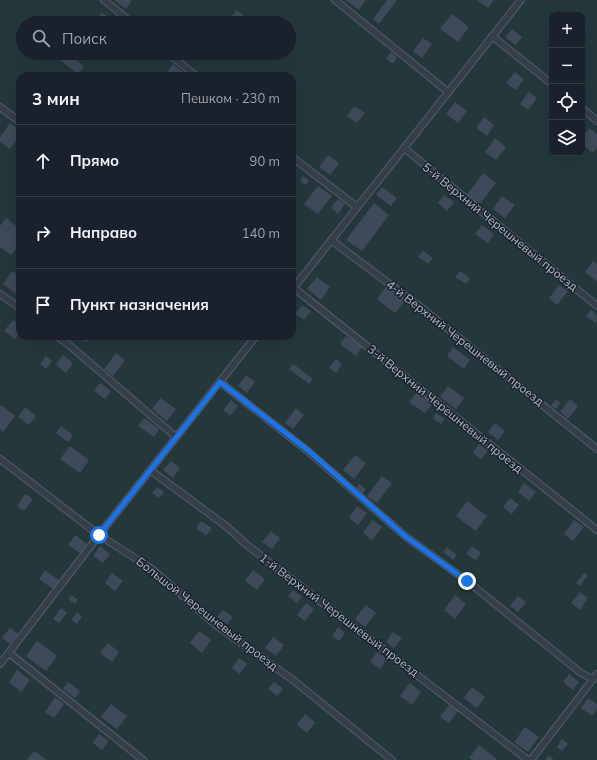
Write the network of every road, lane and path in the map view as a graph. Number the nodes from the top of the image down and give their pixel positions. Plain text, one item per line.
1 (104, 0) edge
2 (335, 0) edge
3 (520, 0) edge
4 (123, 16) edge
5 (492, 36) junction
6 (177, 60) edge
7 (191, 72) edge
8 (549, 82) edge
9 (448, 92) junction
10 (0, 107) edge
11 (585, 110) edge
12 (16, 119) edge
13 (597, 120) edge
14 (404, 148) junction
15 (296, 160) edge
16 (357, 207) junction
17 (331, 240) junction
18 (296, 285) edge
19 (296, 291) edge
20 (0, 294) edge
21 (16, 305) edge
22 (597, 306) edge
23 (62, 340) edge
24 (253, 340) edge
25 (220, 382) junction
26 (176, 437) junction
27 (597, 449) edge
28 (0, 459) edge
29 (150, 470) junction
30 (597, 530) edge
31 (99, 535) junction
32 (9, 652) junction
33 (0, 664) edge
34 (595, 676) edge
35 (143, 760) edge
36 (392, 760) edge
37 (530, 760) edge

1 - 4 lane
2 - 9 lane
3 - 5 lane
5 - 8 lane
5 - 9 lane
6 - 7 lane
9 - 14 lane
10 - 12 lane
11 - 13 lane
14 - 16 lane
14 - 22 lane, 5-й Верхний Черешневый проезд
15 - 16 lane
16 - 17 lane
17 - 18 lane
17 - 27 lane, 4-й Верхний Черешневый проезд
19 - 30 lane, 3-й Верхний Черешневый проезд
20 - 21 lane
23 - 26 lane
24 - 25 lane
25 - 26 lane
25 - 34 lane
26 - 29 lane
28 - 31 lane, Большой Черешневый проезд
29 - 31 lane
29 - 37 lane, 1-й Верхний Черешневый проезд
31 - 32 lane
31 - 36 lane, Большой Черешневый проезд
32 - 33 lane
32 - 35 lane
34 - 37 lane

